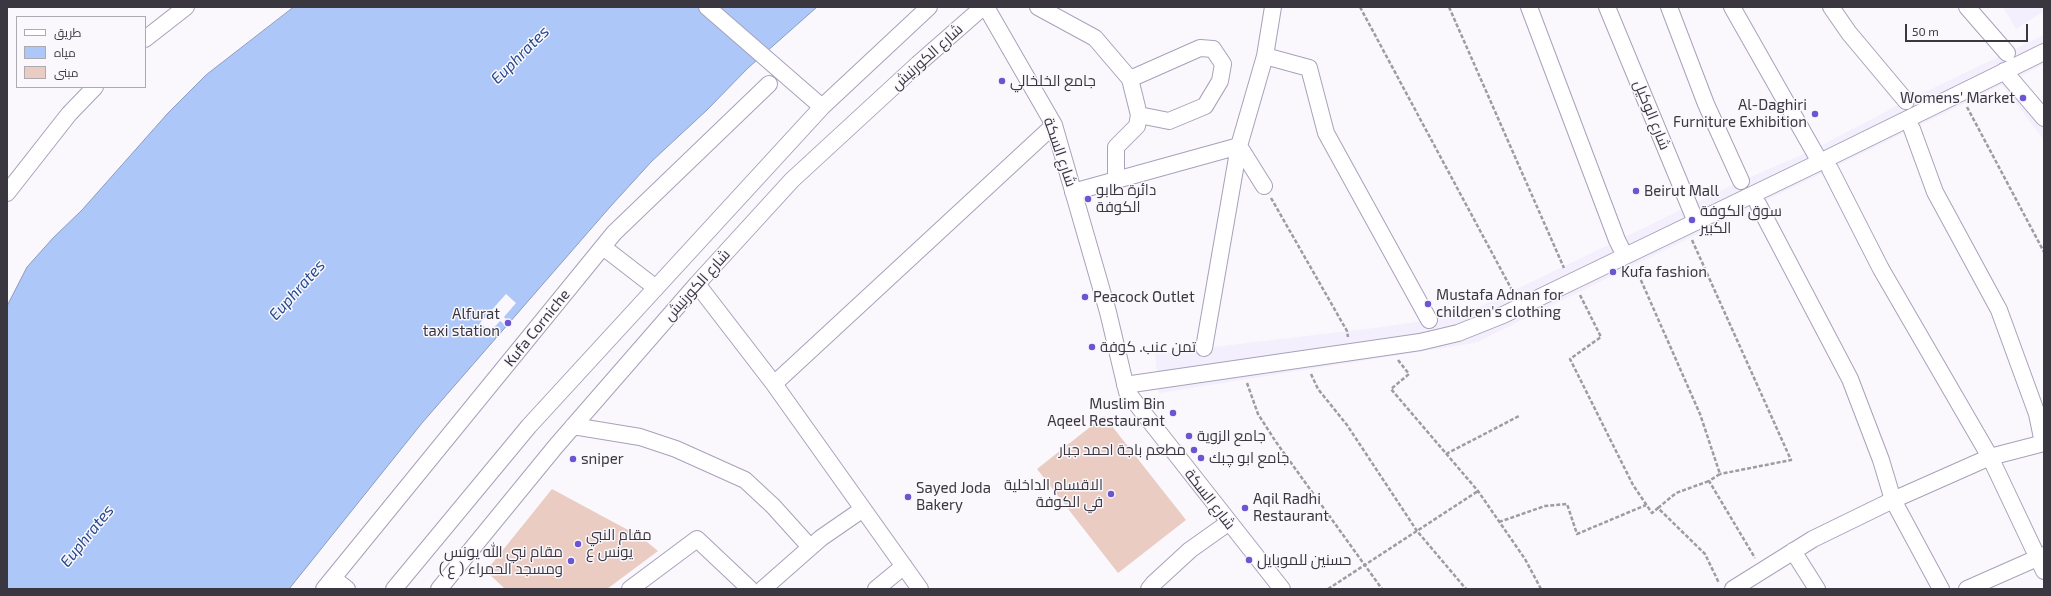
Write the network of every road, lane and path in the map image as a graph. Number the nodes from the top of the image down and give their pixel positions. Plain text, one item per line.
1 (186, 7) edge
2 (707, 7) edge
3 (929, 7) edge
4 (985, 7) edge
5 (1038, 7) edge
6 (1273, 7) edge
7 (1360, 7) edge
8 (1449, 7) edge
9 (1529, 7) edge
10 (1607, 7) edge
11 (1669, 7) edge
12 (1732, 7) edge
13 (1831, 7) edge
14 (1967, 7) edge
15 (146, 38) edge
16 (2044, 52) edge
17 (2007, 53) dead end
18 (1265, 56) junction
19 (2004, 71) junction
20 (1130, 79) junction
21 (769, 84) dead end
22 (94, 88) edge
23 (1959, 93) junction
24 (1906, 102) dead end
25 (822, 107) junction
26 (1139, 115) junction
27 (2044, 118) edge
28 (1054, 125) junction
29 (1912, 129) dead end
30 (1239, 146) junction
31 (1825, 166) junction
32 (1116, 180) junction
33 (1741, 181) dead end
34 (1264, 186) joint
35 (1074, 192) junction
36 (7, 193) edge
37 (1758, 204) dead end
38 (1691, 224) junction
39 (603, 247) junction
40 (2044, 252) edge
41 (1627, 255) junction
42 (1573, 281) junction
43 (697, 284) junction
44 (656, 288) junction
45 (1519, 307) junction
46 (1429, 320) dead end
47 (1388, 346) junction
48 (1204, 348) dead end
49 (1352, 352) junction
50 (1304, 358) junction
51 (1244, 367) junction
52 (774, 384) junction
53 (1125, 384) junction
54 (1519, 416) dead end
55 (574, 426) junction
56 (2044, 443) edge
57 (1446, 454) junction
58 (1990, 457) junction
59 (1720, 474) junction
60 (1708, 481) junction
61 (1478, 491) junction
62 (1893, 500) junction
63 (1646, 505) junction
64 (1658, 508) junction
65 (862, 509) junction
66 (1499, 522) junction
67 (1228, 523) junction
68 (1417, 531) junction
69 (810, 547) junction
70 (1793, 551) junction
71 (2042, 561) edge
72 (1365, 565) junction
73 (904, 566) junction
74 (1762, 571) junction
75 (329, 583) edge
76 (347, 589) edge
77 (394, 589) edge
78 (439, 589) edge
79 (630, 589) edge
80 (750, 589) edge
81 (763, 589) edge
82 (876, 589) edge
83 (920, 589) edge
84 (1149, 589) edge
85 (1282, 589) edge
86 (1328, 589) edge
87 (1382, 589) edge
88 (1466, 589) edge
89 (1541, 589) edge
90 (1722, 589) edge
91 (1733, 589) edge
92 (1818, 589) edge
93 (1940, 589) edge
94 (1967, 589) edge

1 - 15 street
2 - 25 street
3 - 25 street, شارع الكورنيش
4 - 28 street, شارع السكة
4 - 43 street, شارع الكورنيش
5 - 20 street
6 - 18 street
7 - 45 path
8 - 42 path
9 - 41 street
10 - 38 street, شارع الوكيل
11 - 33 street
12 - 31 street
13 - 24 street
14 - 17 street
16 - 19 street
18 - 30 street
18 - 46 street
19 - 23 street
19 - 27 street
20 - 26 street
20 - 26 street
21 - 39 street, Kufa Corniche
22 - 36 street
23 - 31 street
23 - 40 path
25 - 44 street, شارع الكورنيش
26 - 32 street
28 - 35 street, شارع السكة
28 - 52 street
29 - 56 street
30 - 32 street
30 - 34 street
30 - 48 street
31 - 38 street
31 - 58 street
32 - 35 street
34 - 49 path
35 - 53 street, شارع السكة
37 - 62 street
38 - 41 street
38 - 59 path
39 - 44 street
39 - 75 street, Kufa Corniche
41 - 42 street
41 - 59 path
42 - 45 street
42 - 63 path
43 - 52 street
43 - 55 street, شارع الكورنيش
44 - 77 street, شارع الكورنيش
45 - 47 street
47 - 49 street
47 - 57 path
49 - 50 street
50 - 51 street
50 - 68 path
51 - 53 street
51 - 72 path
52 - 65 street
53 - 67 street, شارع السكة
54 - 57 path
55 - 69 street
55 - 78 street, شارع الكورنيش
56 - 58 street
57 - 61 path
58 - 62 street
58 - 71 street
59 - 60 path
60 - 64 path
60 - 74 path
61 - 66 path
61 - 68 path
62 - 70 street
62 - 93 street
63 - 64 path
63 - 66 path
64 - 90 path
65 - 69 street
65 - 73 street
66 - 89 path
67 - 84 street
67 - 85 street, شارع السكة
68 - 72 path
68 - 88 path
69 - 81 street
70 - 74 street
70 - 92 street
71 - 94 street
72 - 86 path
72 - 87 path
73 - 82 street
73 - 83 street
74 - 91 street
75 - 76 street
79 - 80 street

